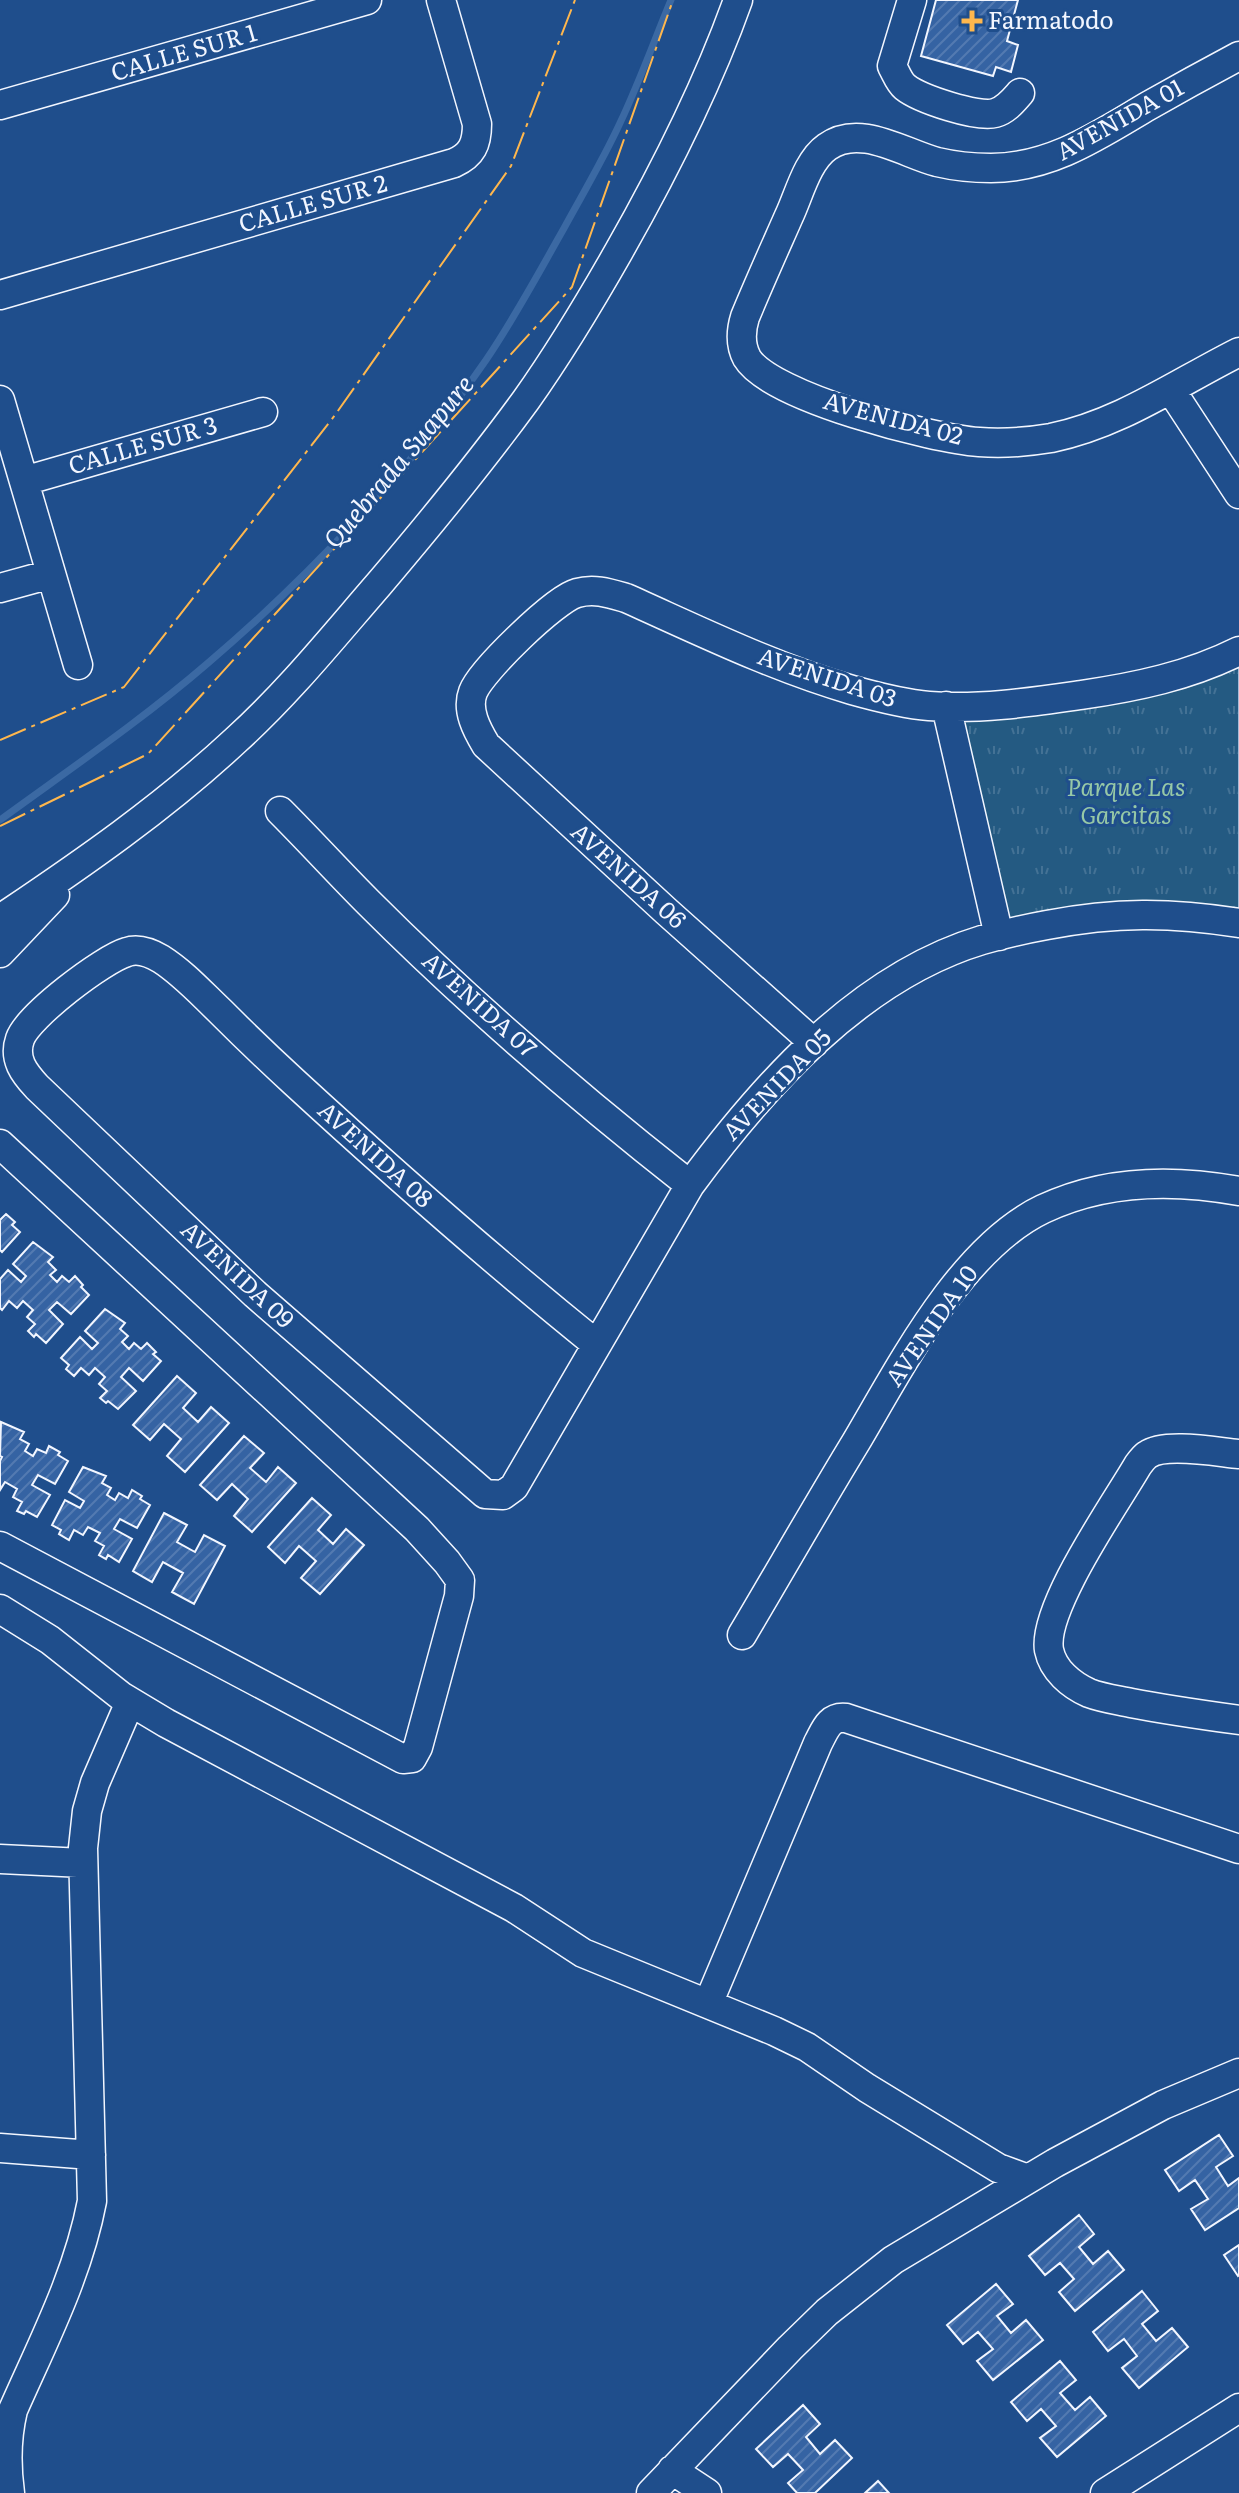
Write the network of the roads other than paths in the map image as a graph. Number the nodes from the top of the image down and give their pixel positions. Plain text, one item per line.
1 (367, 0) edge
2 (441, 0) edge
3 (738, 0) edge
4 (912, 0) edge
5 (1239, 56) edge
6 (1020, 93) dead end
7 (0, 105) edge
8 (0, 295) edge
9 (742, 342) joint
10 (1239, 352) edge
11 (1171, 390) junction
12 (0, 400) edge
13 (263, 412) dead end
14 (24, 481) junction
15 (1239, 494) edge
16 (51, 574) junction
17 (0, 588) edge
18 (565, 598) joint
19 (1239, 651) edge
20 (78, 665) dead end
21 (946, 706) junction
22 (280, 811) dead end
23 (82, 864) junction
24 (0, 919) edge
25 (1239, 923) edge
26 (999, 936) junction
27 (0, 953) edge
28 (160, 958) joint
29 (814, 1043) junction
30 (0, 1144) edge
31 (690, 1185) junction
32 (1239, 1191) edge
33 (596, 1344) junction
34 (1239, 1454) edge
35 (485, 1494) joint
36 (0, 1546) edge
37 (0, 1609) edge
38 (742, 1635) dead end
39 (130, 1702) junction
40 (1239, 1720) edge
41 (1239, 1849) edge
42 (0, 1859) edge
43 (83, 1863) junction
44 (708, 2004) junction
45 (1239, 2073) edge
46 (0, 2148) edge
47 (91, 2155) junction
48 (1028, 2179) junction
49 (1239, 2408) edge
50 (672, 2470) junction
51 (10, 2493) edge
52 (651, 2493) edge
53 (707, 2493) edge
54 (1105, 2493) edge

1 - 7 street, CALLE SUR 1
2 - 8 street, CALLE SUR 2
3 - 23 street
4 - 6 street
5 - 9 street, AVENIDA 01
9 - 11 street, AVENIDA 02
10 - 11 street, AVENIDA 02
11 - 15 street
12 - 14 street
13 - 14 street, CALLE SUR 3
14 - 16 street
16 - 17 street
16 - 20 street
18 - 21 street, AVENIDA 03
18 - 29 street, AVENIDA 06
19 - 21 street, AVENIDA 03
21 - 26 street
22 - 31 street, AVENIDA 07
23 - 24 street
23 - 27 street
25 - 26 street, AVENIDA 05
26 - 29 street, AVENIDA 05
28 - 33 street, AVENIDA 08
28 - 35 street, AVENIDA 09
29 - 31 street, AVENIDA 05
30 - 36 street
31 - 33 street, AVENIDA 05
32 - 38 street, AVENIDA 10
33 - 35 street, AVENIDA 05
34 - 40 street
37 - 39 street
39 - 43 street
39 - 44 street
41 - 44 street
42 - 43 street
43 - 47 street
44 - 48 street
45 - 48 street
46 - 47 street
47 - 51 street
48 - 50 street
49 - 54 street
50 - 52 street
50 - 53 street

